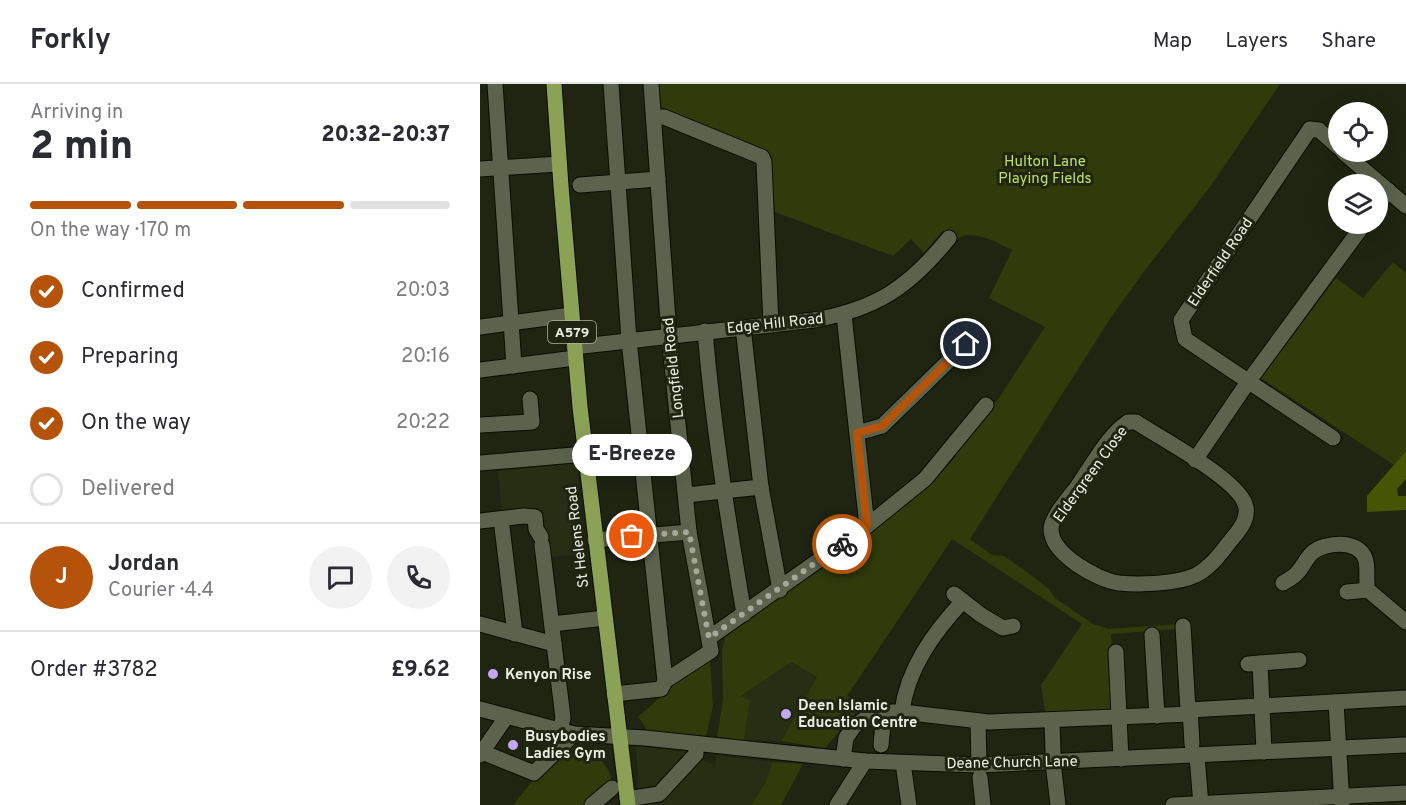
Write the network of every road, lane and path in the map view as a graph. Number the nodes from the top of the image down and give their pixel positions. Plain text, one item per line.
1 (495, 84) edge
2 (554, 84) edge
3 (611, 84) edge
4 (651, 84) edge
5 (654, 117) junction
6 (1328, 138) edge
7 (1355, 162) edge
8 (559, 164) junction
9 (500, 168) junction
10 (480, 170) edge
11 (1369, 174) edge
12 (658, 179) junction
13 (618, 182) junction
14 (580, 185) dead end
15 (1388, 190) edge
16 (1406, 206) edge
17 (1357, 234) edge
18 (950, 238) dead end
19 (571, 315) junction
20 (844, 315) junction
21 (510, 323) junction
22 (771, 325) junction
23 (480, 327) edge
24 (743, 327) junction
25 (705, 331) junction
26 (669, 335) junction
27 (629, 340) junction
28 (966, 344) dead end
29 (575, 353) junction
30 (514, 366) junction
31 (480, 370) edge
32 (1248, 382) junction
33 (530, 399) dead end
34 (986, 405) dead end
35 (480, 421) edge
36 (857, 433) junction
37 (1333, 438) dead end
38 (586, 454) junction
39 (1195, 460) junction
40 (480, 463) edge
41 (761, 487) junction
42 (723, 491) junction
43 (686, 495) junction
44 (501, 519) junction
45 (480, 521) edge
46 (867, 526) junction
47 (689, 532) junction
48 (650, 535) junction
49 (595, 540) junction
50 (1283, 583) dead end
51 (780, 590) junction
52 (1368, 590) junction
53 (1347, 592) dead end
54 (744, 614) junction
55 (605, 618) junction
56 (1406, 622) edge
57 (480, 624) edge
58 (552, 624) junction
59 (1006, 631) dead end
60 (515, 633) junction
61 (1152, 635) dead end
62 (1187, 635) dead end
63 (554, 644) junction
64 (710, 644) junction
65 (1116, 652) dead end
66 (1299, 660) dead end
67 (665, 681) junction
68 (614, 694) junction
69 (1406, 698) edge
70 (1336, 702) junction
71 (1262, 706) junction
72 (480, 709) edge
73 (1190, 711) junction
74 (884, 712) junction
75 (902, 712) junction
76 (507, 716) junction
77 (1157, 716) junction
78 (1119, 717) junction
79 (1052, 720) junction
80 (978, 721) junction
81 (567, 732) junction
82 (619, 736) junction
83 (696, 745) junction
84 (881, 745) dead end
85 (1406, 746) edge
86 (1339, 749) junction
87 (1195, 750) junction
88 (1264, 752) junction
89 (481, 754) edge
90 (1053, 757) junction
91 (843, 759) junction
92 (1121, 759) junction
93 (865, 761) junction
94 (903, 763) junction
95 (980, 771) junction
96 (612, 788) dead end
97 (1406, 793) edge
98 (1342, 801) edge
99 (627, 802) edge
100 (1201, 804) edge
101 (592, 805) edge
102 (837, 805) edge
103 (909, 805) edge
104 (983, 805) edge
105 (1058, 805) edge
106 (1173, 805) edge

1 - 9 street
2 - 8 main road, St Helens Road / A579
3 - 13 street
4 - 5 street, Longfield Road
5 - 12 street, Longfield Road
5 - 22 street
6 - 32 street, Elderfield Road
7 - 11 street
8 - 9 street
8 - 19 main road, St Helens Road / A579
9 - 10 street
9 - 21 street
12 - 13 street
12 - 26 street, Longfield Road
13 - 14 street
13 - 27 street
15 - 16 street
17 - 32 street
18 - 20 street, Edge Hill Road
19 - 21 street
19 - 29 main road, St Helens Road / A579
20 - 22 street, Edge Hill Road
20 - 36 street
21 - 23 street
21 - 30 street
22 - 24 street, Edge Hill Road
24 - 25 street, Edge Hill Road
24 - 41 street
25 - 26 street, Edge Hill Road
25 - 42 street
26 - 27 street, Edge Hill Road
26 - 43 street, Longfield Road
27 - 29 street, Edge Hill Road
27 - 48 street
28 - 36 street
29 - 30 street, Edge Hill Road
29 - 38 main road, St Helens Road / A579
30 - 31 street, Edge Hill Road
32 - 37 street, Elderfield Road
32 - 39 street
33 - 35 street
34 - 46 street
36 - 46 street
38 - 40 street
38 - 49 main road, St Helens Road / A579
39 - 39 street, Eldergreen Close
41 - 42 street
41 - 51 street
42 - 43 street
42 - 54 street
43 - 47 street, Longfield Road
44 - 45 street
44 - 58 street
44 - 60 street
46 - 51 street
47 - 48 street
47 - 64 street, Longfield Road
48 - 49 street
48 - 67 street
49 - 55 main road, St Helens Road / A579
50 - 52 street
51 - 54 street
52 - 53 street
52 - 56 street
54 - 64 street
55 - 58 street
55 - 68 main road, St Helens Road / A579
57 - 60 street
58 - 63 street
59 - 75 street
60 - 63 street
61 - 77 street
62 - 73 street
63 - 81 street
64 - 67 street
65 - 78 street
66 - 71 street
67 - 68 street
68 - 82 main road, St Helens Road / A579
69 - 70 street
70 - 71 street
70 - 86 street
71 - 73 street
71 - 88 street
72 - 76 street, Deane Church Lane
73 - 77 street
73 - 87 street
74 - 75 street
74 - 84 street
74 - 91 street
75 - 80 street
76 - 81 street, Deane Church Lane
76 - 89 street
77 - 78 street
78 - 79 street
78 - 92 street
79 - 80 street
79 - 90 street
80 - 95 street
81 - 82 street, Deane Church Lane
81 - 89 street
82 - 83 street, Deane Church Lane
82 - 99 main road, St Helens Road / A579
83 - 91 street, Deane Church Lane
83 - 99 street
85 - 86 street, Deane Church Lane
86 - 88 street, Deane Church Lane
86 - 98 street
87 - 88 street, Deane Church Lane
87 - 92 street, Deane Church Lane
87 - 100 street
90 - 92 street, Deane Church Lane
90 - 95 street, Deane Church Lane
90 - 105 street
91 - 93 street, Deane Church Lane
93 - 94 street, Deane Church Lane
93 - 102 street
94 - 95 street, Deane Church Lane
94 - 103 street
95 - 104 street
96 - 101 street
97 - 98 street
98 - 100 street
100 - 106 street

